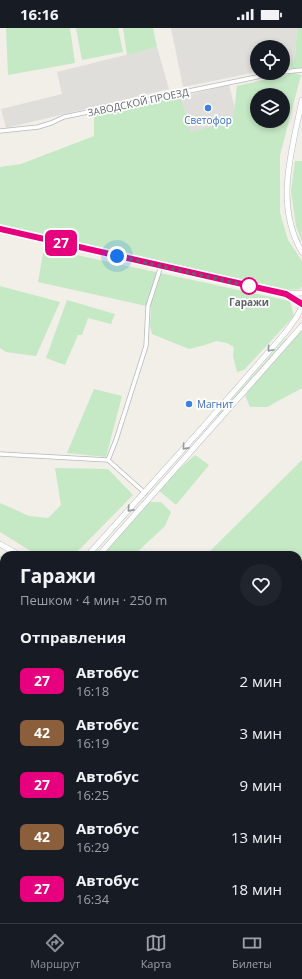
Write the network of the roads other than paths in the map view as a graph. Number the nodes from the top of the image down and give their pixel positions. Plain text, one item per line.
1 (302, 70) edge
2 (290, 71) edge
3 (250, 79) edge
4 (302, 100) edge
5 (0, 131) edge
6 (0, 228) edge
7 (302, 252) edge
8 (161, 266) junction
9 (302, 293) edge
10 (286, 294) junction
11 (302, 298) edge
12 (302, 303) edge
13 (302, 307) edge
14 (302, 326) edge
15 (285, 333) junction
16 (291, 338) junction
17 (203, 428) junction
18 (208, 432) junction
19 (0, 454) edge
20 (108, 460) junction
21 (157, 478) junction
22 (162, 482) junction
23 (144, 493) junction
24 (106, 536) junction
25 (111, 541) junction
26 (0, 544) edge
27 (12, 551) edge
28 (92, 551) edge
29 (102, 551) edge

1 - 2 street
3 - 5 street, ЗАВОДСКОЙ ПРОЕЗД
4 - 7 street
6 - 8 street
8 - 10 street
8 - 20 street
9 - 10 street
10 - 12 street
11 - 12 street
13 - 15 street
14 - 16 street
15 - 16 street
15 -> 17 street
16 - 18 street
17 - 18 street
17 -> 21 street
18 - 22 street
19 - 20 street
20 - 23 street
21 - 22 street
21 - 23 street
22 - 25 street
23 -> 24 street
24 - 25 street
24 - 28 street
25 - 29 street
26 - 27 street

